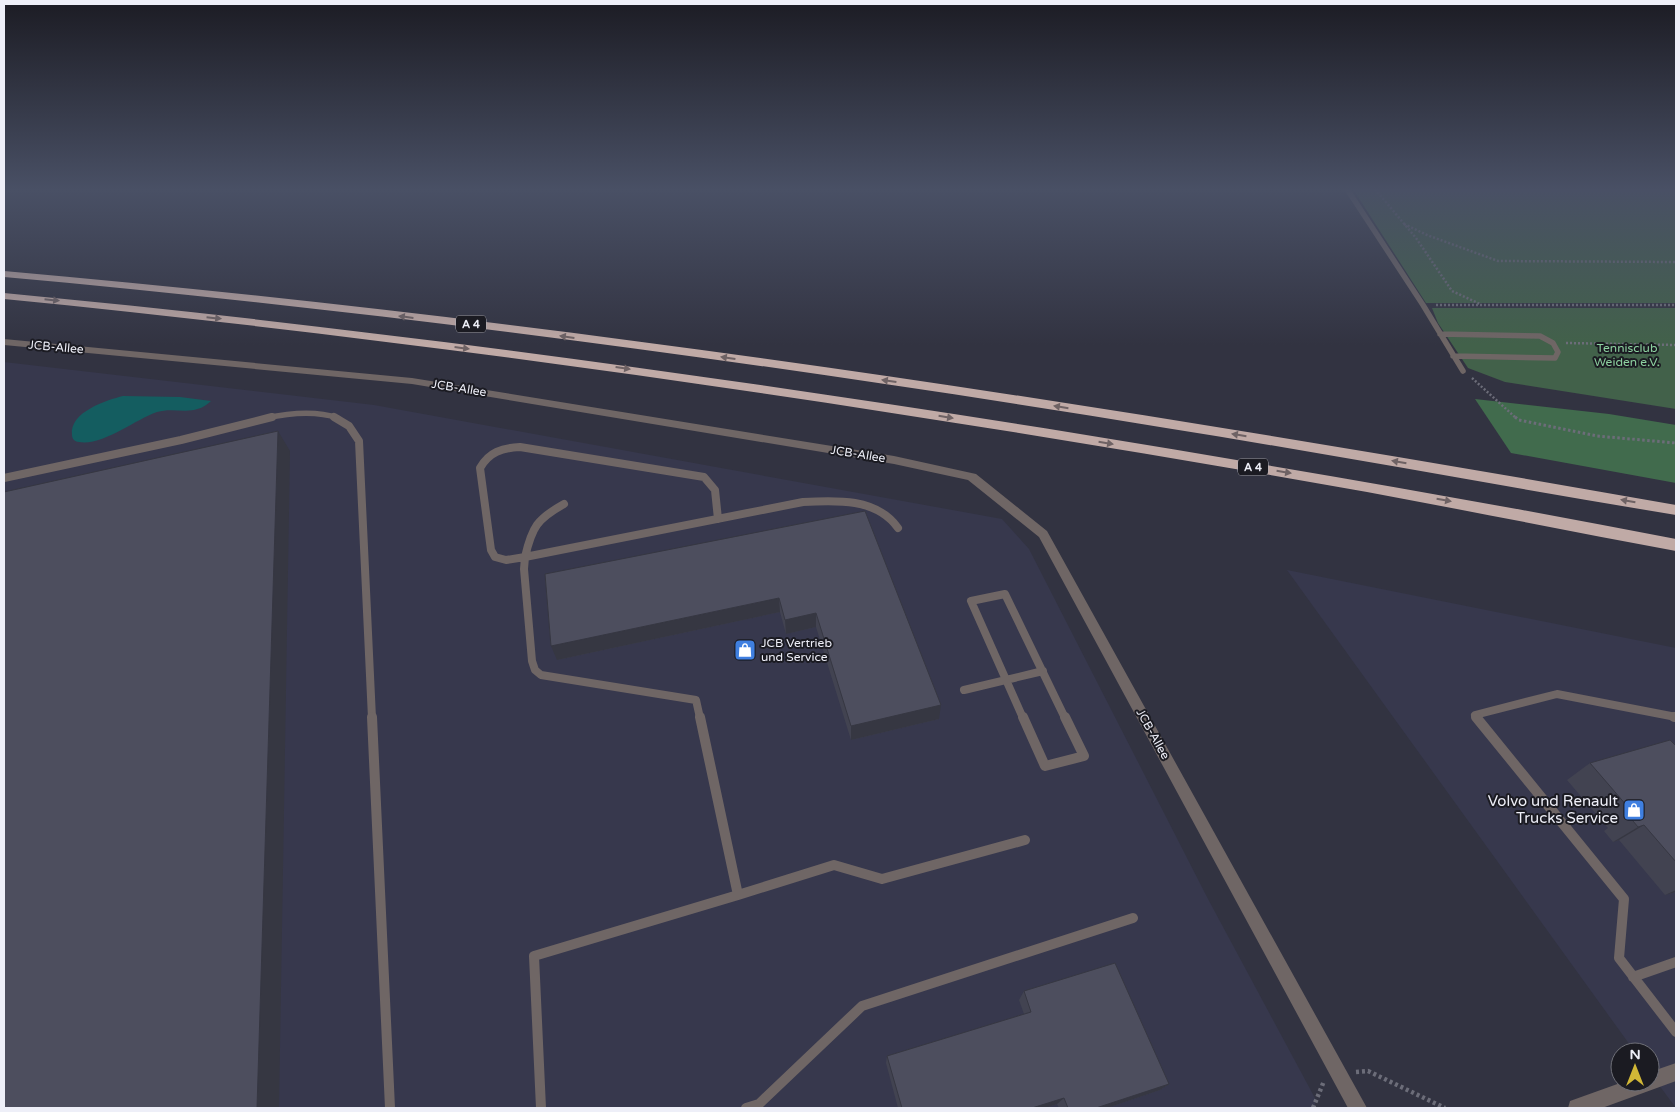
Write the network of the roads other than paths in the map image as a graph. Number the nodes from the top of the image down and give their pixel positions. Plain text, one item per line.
1 (1381, 241) edge
2 (4, 274) edge
3 (4, 296) edge
4 (1440, 334) junction
5 (4, 342) edge
6 (1453, 356) junction
7 (1463, 371) road end
8 (4, 478) edge
9 (564, 504) dead end
10 (1676, 510) edge
11 (718, 518) junction
12 (898, 528) dead end
13 (1676, 545) edge
14 (525, 557) junction
15 (1043, 671) junction
16 (1007, 680) junction
17 (964, 690) dead end
18 (1676, 717) edge
19 (1025, 840) dead end
20 (738, 894) junction
21 (1132, 918) dead end
22 (1676, 962) edge
23 (1633, 977) junction
24 (1676, 1032) edge
25 (1676, 1072) edge
26 (1660, 1078) edge
27 (1621, 1092) edge
28 (390, 1108) edge
29 (541, 1108) edge
30 (746, 1108) edge
31 (1358, 1108) edge
32 (1577, 1108) edge

1 - 4 lane
10 -> 2 highway, A 4
3 -> 13 highway, A 4
4 - 6 lane
4 - 6 lane
5 - 31 street, JCB-Allee
6 - 7 lane
8 - 28 lane
9 - 14 lane
11 - 12 lane
11 - 14 lane
11 - 14 lane
14 - 20 lane
15 - 16 lane
15 - 16 lane
15 - 16 lane
16 - 17 lane
18 - 23 lane
19 - 20 lane
20 - 29 lane
21 - 30 lane
22 - 23 lane
23 - 24 lane
25 - 26 street
27 - 32 street

